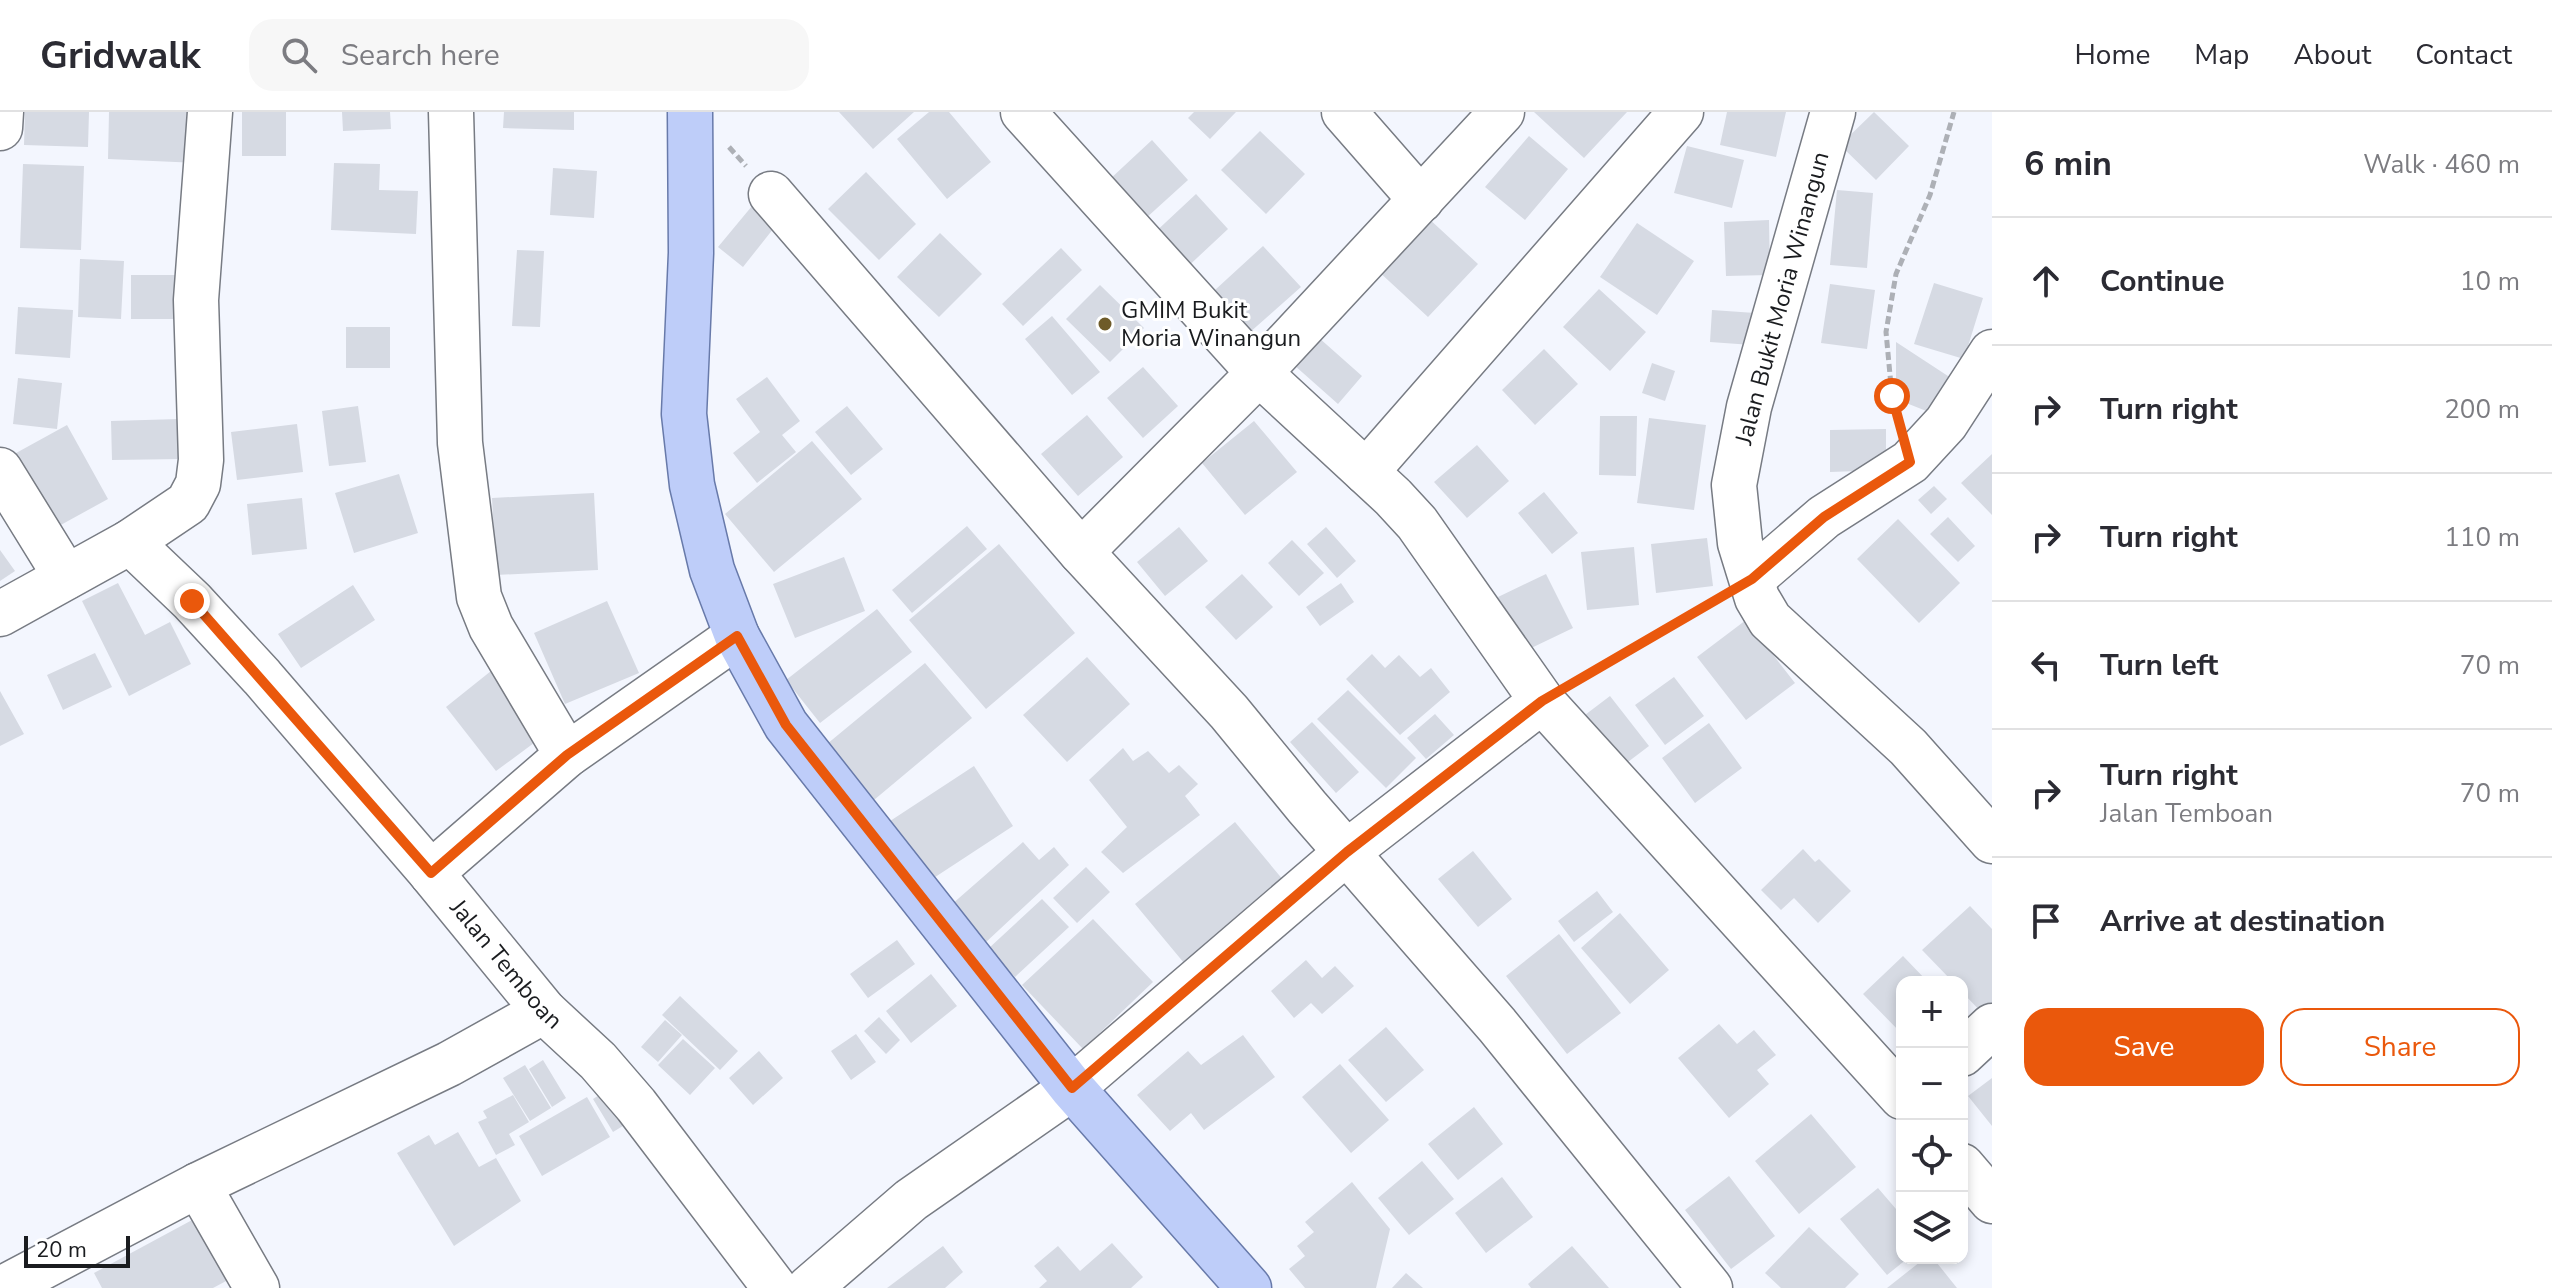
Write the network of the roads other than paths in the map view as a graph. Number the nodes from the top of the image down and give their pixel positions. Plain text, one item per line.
1 (1, 112) edge
2 (210, 112) edge
3 (451, 112) edge
4 (1023, 112) edge
5 (1344, 112) edge
6 (1502, 112) edge
7 (1681, 112) edge
8 (1833, 112) edge
9 (705, 124) edge
10 (0, 128) edge
11 (771, 194) road end
12 (1421, 200) junction
13 (1992, 352) edge
14 (1259, 373) junction
15 (0, 470) edge
16 (1366, 472) junction
17 (130, 542) junction
18 (1081, 552) junction
19 (66, 577) junction
20 (1752, 579) junction
21 (0, 614) edge
22 (737, 636) junction
23 (1542, 701) junction
24 (567, 755) junction
25 (1992, 841) edge
26 (1347, 852) junction
27 (431, 873) junction
28 (544, 1011) junction
29 (1992, 1026) edge
30 (1968, 1048) edge
31 (1072, 1088) junction
32 (1896, 1090) edge
33 (1968, 1173) edge
34 (198, 1185) junction
35 (1992, 1201) edge
36 (3, 1288) edge
37 (257, 1288) edge
38 (775, 1288) edge
39 (809, 1288) edge
40 (1249, 1288) edge
41 (1710, 1288) edge

1 - 10 street
2 - 17 street
3 - 24 street
4 - 14 street
5 - 12 street
6 - 12 street
7 - 16 street
8 - 20 street, Jalan Bukit Moria Winangun
9 - 22 main road
11 - 18 street
12 - 14 street
13 - 20 street
14 - 16 street
14 - 18 street
15 - 19 street
16 - 23 street
17 - 19 street
17 - 27 street, Jalan Temboan
18 - 26 street
19 - 21 street
20 - 25 street, Jalan Bukit Moria Winangun
22 - 24 street
22 - 31 main road
23 - 26 street
23 - 32 street
24 - 27 street
26 - 31 street
26 - 41 street
27 - 28 street, Jalan Temboan
28 - 34 street
28 - 38 street, Jalan Temboan
29 - 30 street
31 - 39 street
31 - 40 main road
33 - 35 street
34 - 36 street
34 - 37 street

